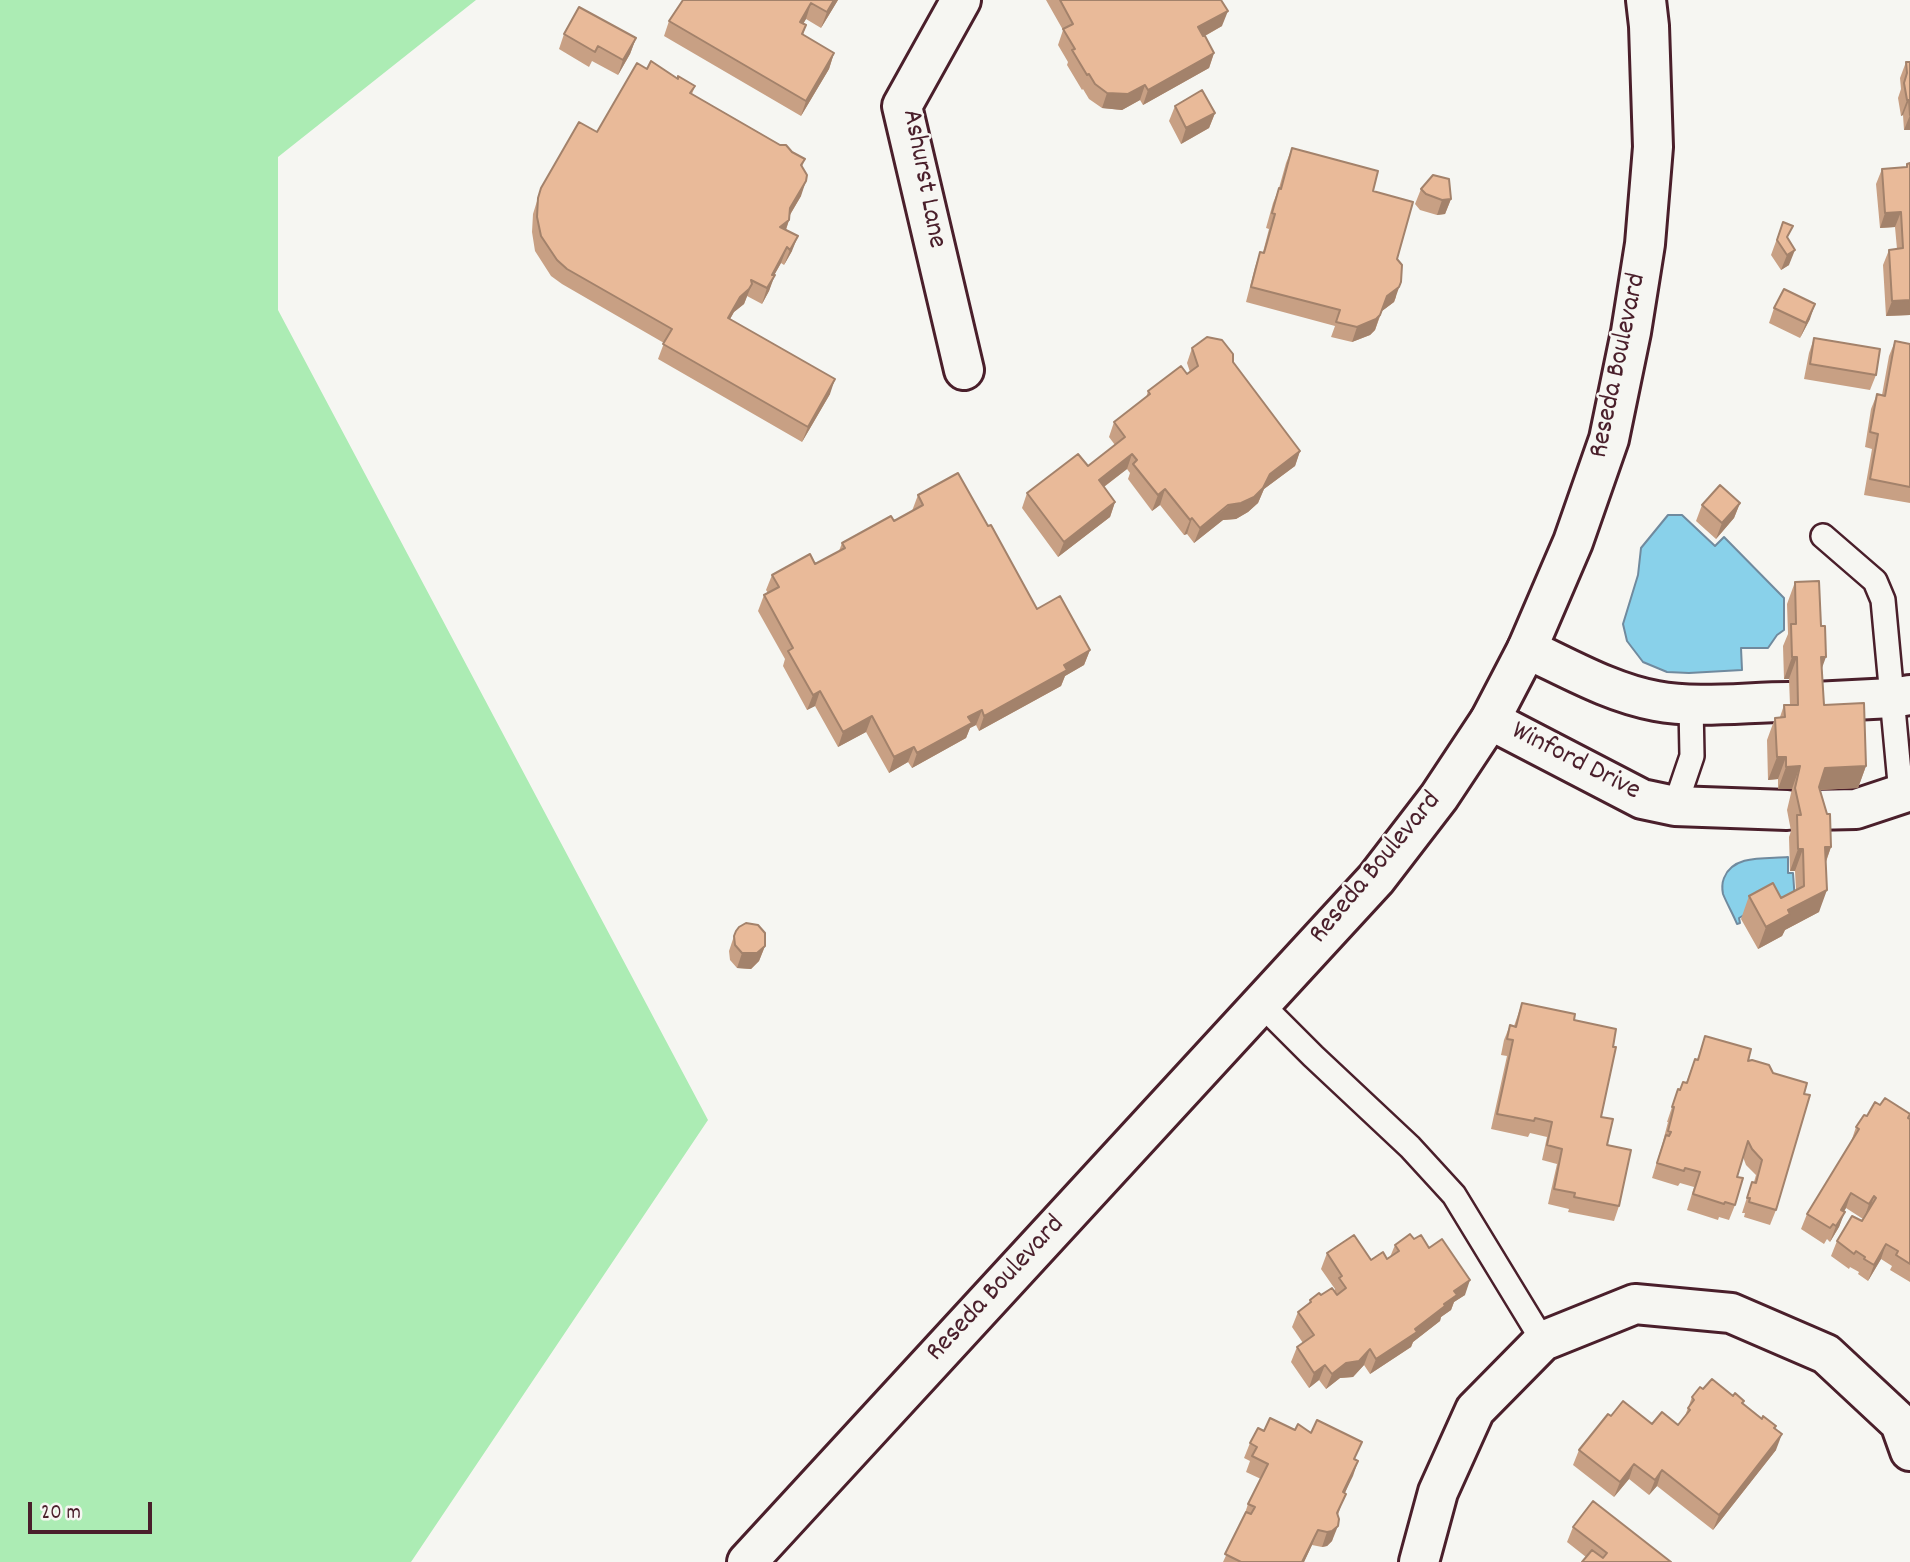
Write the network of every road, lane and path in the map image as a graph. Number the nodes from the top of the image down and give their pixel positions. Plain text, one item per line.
1 (961, 0) edge
2 (1646, 0) edge
3 (964, 370) dead end
4 (1823, 536) dead end
5 (1527, 649) junction
6 (1901, 696) edge
7 (1691, 705) junction
8 (1490, 720) junction
9 (1905, 793) edge
10 (1675, 806) junction
11 (1260, 1003) junction
12 (1543, 1341) junction
13 (1910, 1451) edge
14 (747, 1562) edge
15 (1419, 1562) edge

1 - 3 street, Ashurst Lane
2 - 5 street, Reseda Boulevard
4 - 6 lane
5 - 7 street
5 - 8 street, Reseda Boulevard
6 - 7 street
6 - 9 lane
7 - 10 lane
8 - 10 street, Winford Drive
8 - 11 street, Reseda Boulevard
9 - 10 street, Winford Drive
11 - 12 lane
11 - 14 street, Reseda Boulevard
12 - 13 street
12 - 15 street

